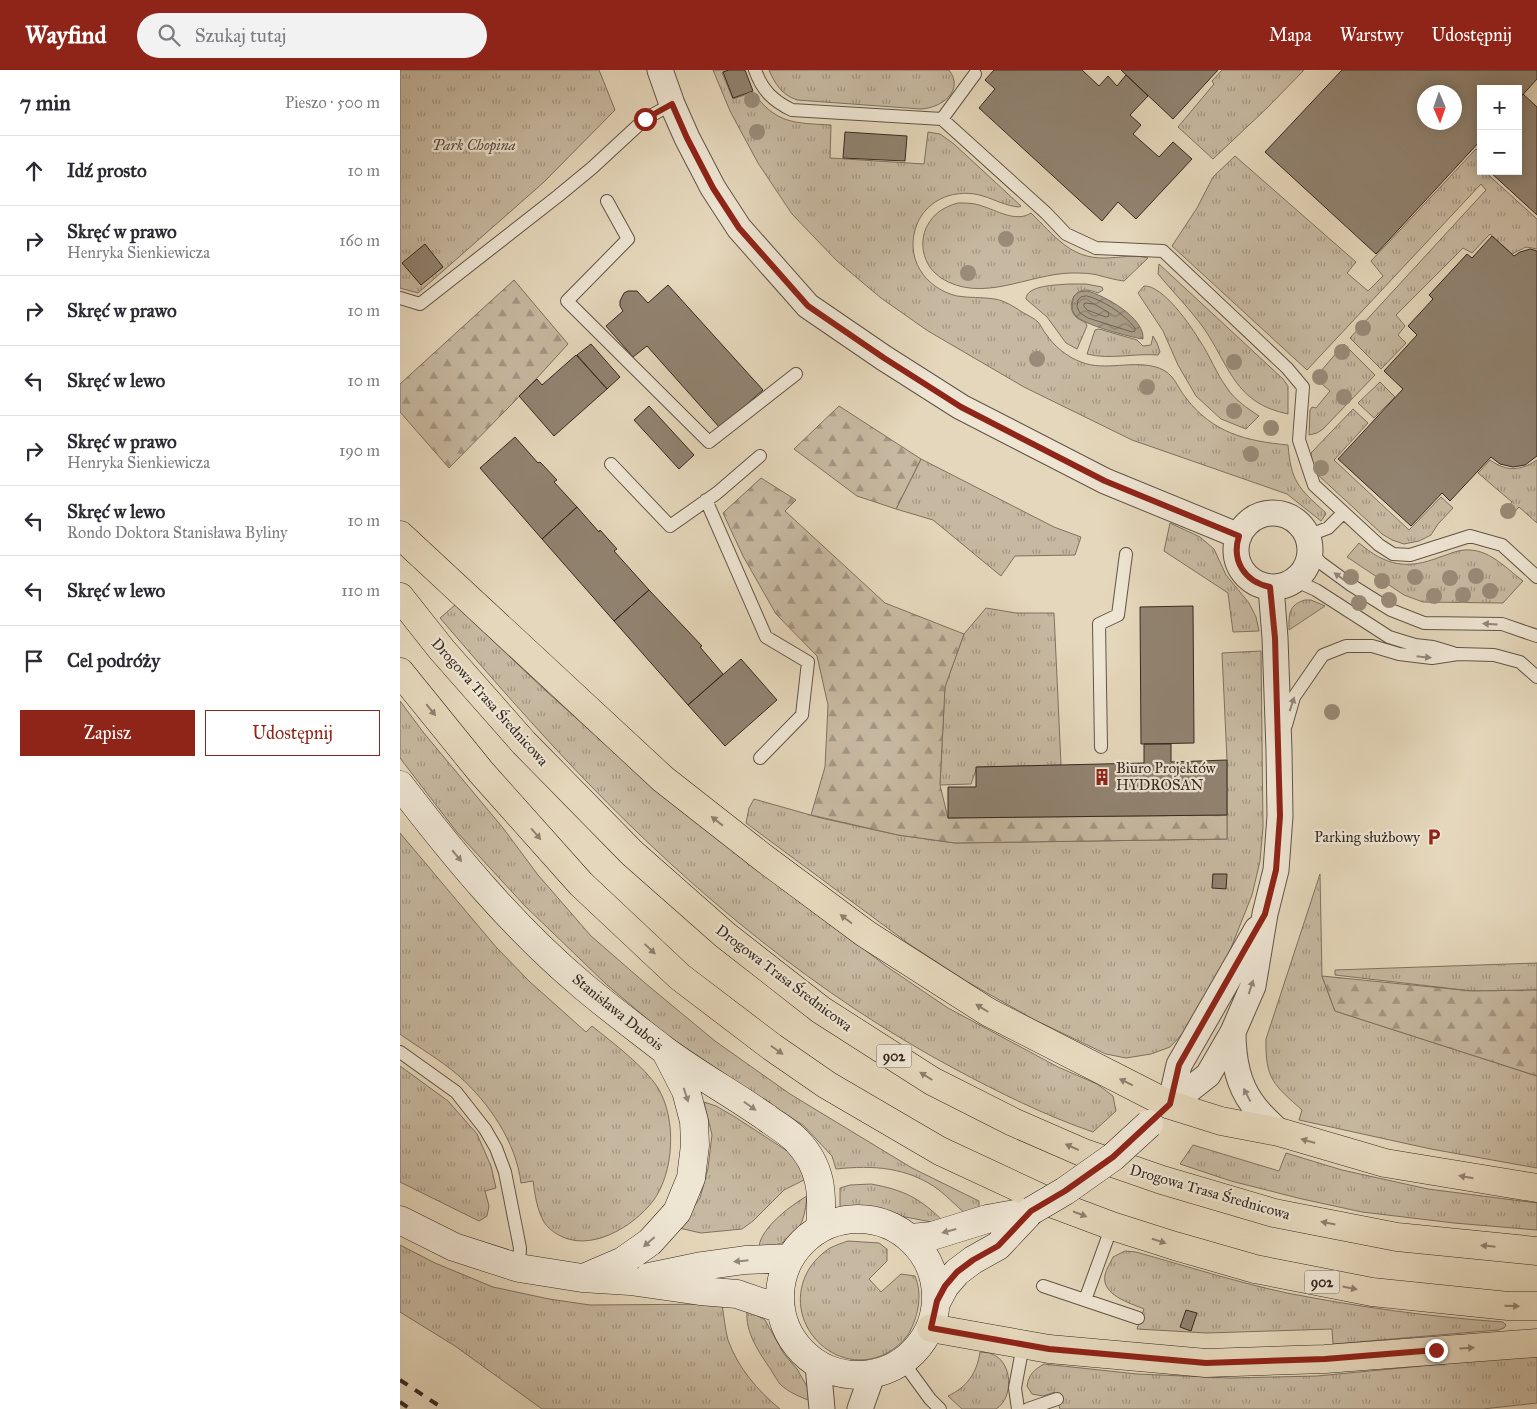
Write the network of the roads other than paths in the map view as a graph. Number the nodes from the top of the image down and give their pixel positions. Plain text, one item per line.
1 (660, 70) edge
2 (755, 70) edge
3 (975, 71) edge
4 (672, 104) junction
5 (942, 118) junction
6 (607, 201) dead end
7 (400, 298) edge
8 (796, 374) dead end
9 (760, 456) dead end
10 (611, 464) dead end
11 (706, 500) junction
12 (1343, 513) junction
13 (400, 535) edge
14 (1239, 536) junction
15 (1308, 544) junction
16 (1126, 554) dead end
17 (1537, 576) edge
18 (1282, 584) junction
19 (400, 596) edge
20 (1537, 636) edge
21 (1458, 654) junction
22 (400, 672) edge
23 (1537, 677) edge
24 (1101, 746) dead end
25 (1279, 750) junction
26 (760, 758) dead end
27 (400, 786) edge
28 (1265, 914) junction
29 (1233, 1032) junction
30 (665, 1050) junction
31 (400, 1052) edge
32 (1170, 1104) junction
33 (1279, 1132) junction
34 (1537, 1188) edge
35 (1031, 1211) junction
36 (400, 1220) edge
37 (1112, 1226) junction
38 (820, 1228) junction
39 (911, 1238) junction
40 (1537, 1251) edge
41 (790, 1258) junction
42 (519, 1268) junction
43 (582, 1278) junction
44 (630, 1281) junction
45 (1043, 1286) dead end
46 (1085, 1300) junction
47 (937, 1301) junction
48 (1537, 1306) edge
49 (781, 1309) junction
50 (1138, 1318) dead end
51 (931, 1328) junction
52 (1537, 1343) edge
53 (1023, 1345) junction
54 (903, 1362) junction
55 (818, 1364) junction
56 (872, 1375) junction
57 (1057, 1399) dead end
58 (822, 1409) edge
59 (860, 1409) edge
60 (940, 1409) edge
61 (1018, 1409) edge
62 (1028, 1409) edge

1 - 4 street
2 - 5 lane
3 - 5 lane
4 - 7 lane
4 - 14 street
5 - 12 lane
6 - 8 lane
9 - 11 lane
10 - 11 lane
11 - 26 lane
12 - 15 lane
12 - 17 lane
32 -> 13 main road
14 - 15 street
14 - 18 street
15 - 18 street
20 -> 15 lane
16 - 24 lane
18 - 21 lane
18 - 25 street
40 -> 19 main road, Drogowa Trasa Średnicowa / 902
21 - 23 lane
25 -> 21 lane
22 -> 37 main road, 902
25 - 28 street
27 -> 30 main road, Stanisława Dubois
29 -> 28 street
28 - 32 street
29 - 32 street
33 -> 29 street
30 -> 38 main road, Stanisława Dubois
30 -> 43 main road
31 - 42 lane
32 - 33 main road
32 - 35 main road, bridge
34 -> 33 main road
35 -> 39 main road
35 - 47 main road
36 - 42 main road
37 - 46 lane
37 -> 48 main road, 902
38 - 39 main road
38 - 41 main road
39 - 47 main road
41 -> 44 main road
41 - 49 main road
42 - 43 main road
43 - 44 main road
44 - 49 main road
45 - 46 lane
46 - 50 lane
47 - 51 main road
49 - 55 main road
51 - 53 main road
51 - 54 main road
53 -> 52 main road
53 - 61 lane
54 - 56 main road
54 - 60 lane
55 - 56 main road
55 - 58 street
56 - 59 street
57 - 62 lane

